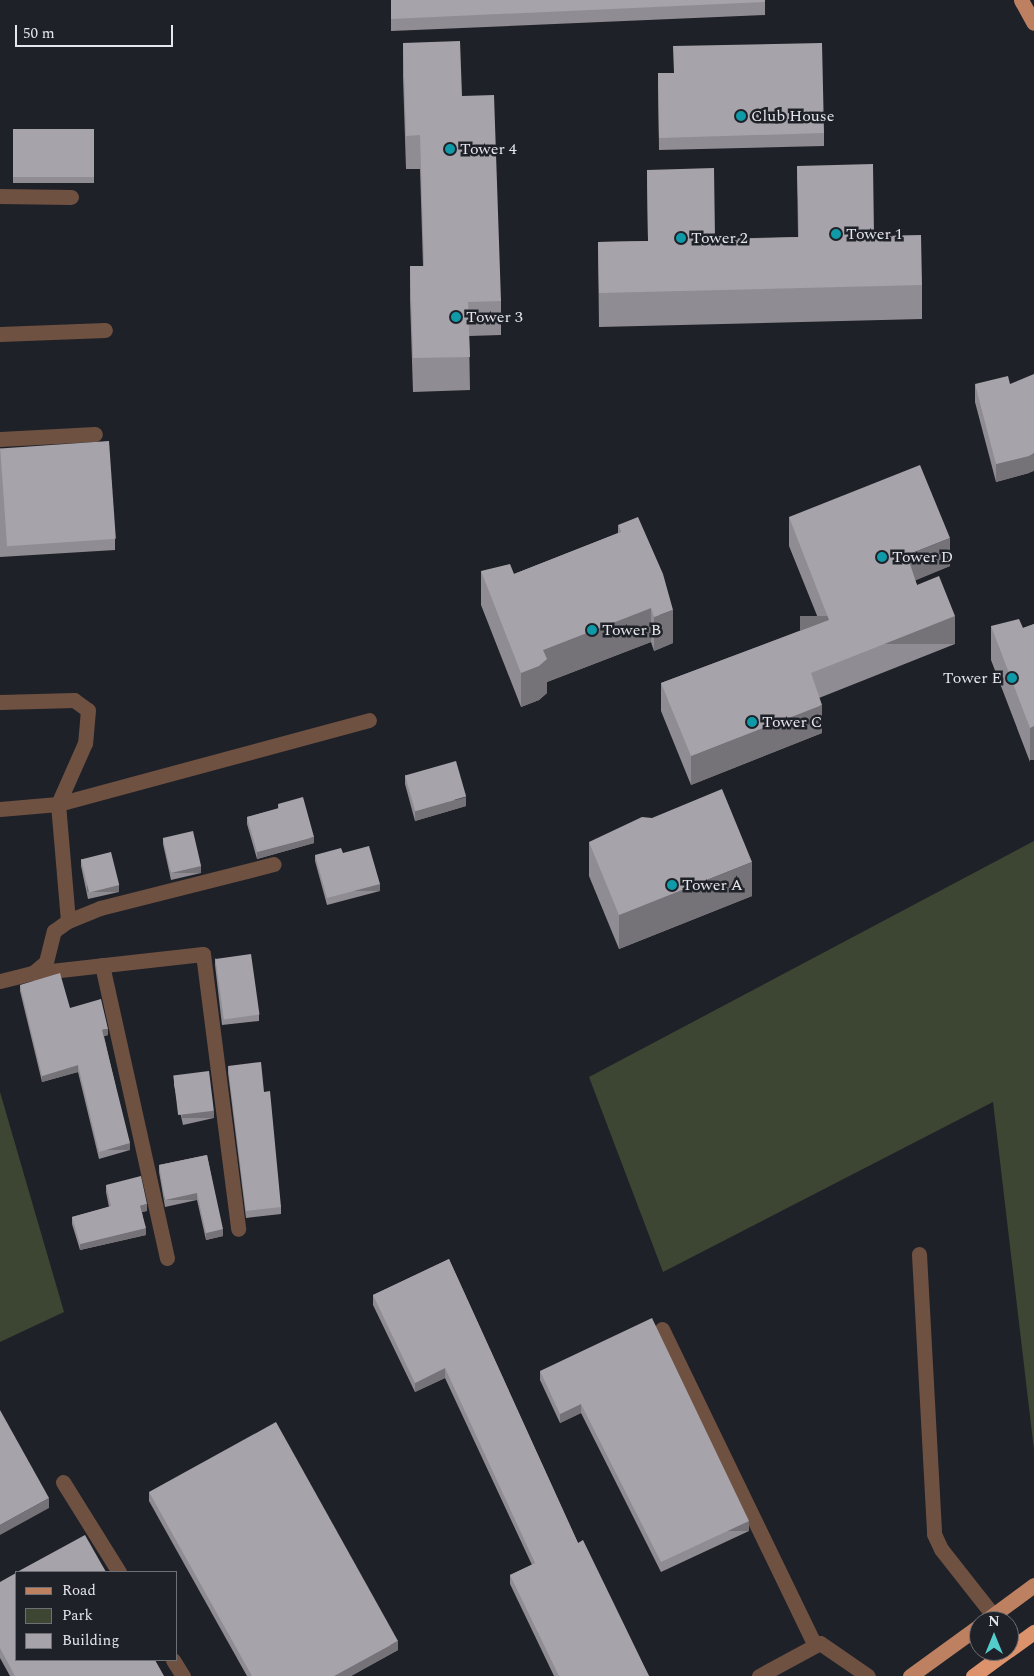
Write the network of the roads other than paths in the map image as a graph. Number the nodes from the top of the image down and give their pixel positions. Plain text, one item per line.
1 (1021, 0) edge
2 (1034, 23) edge
3 (0, 196) edge
4 (71, 197) dead end
5 (105, 330) dead end
6 (0, 334) edge
7 (95, 434) dead end
8 (0, 439) edge
9 (0, 702) edge
10 (369, 720) dead end
11 (58, 804) junction
12 (0, 809) edge
13 (274, 864) dead end
14 (68, 921) junction
15 (102, 965) junction
16 (33, 973) junction
17 (0, 982) edge
18 (238, 1229) dead end
19 (919, 1254) dead end
20 (167, 1258) dead end
21 (662, 1329) dead end
22 (63, 1482) dead end
23 (118, 1571) edge
24 (1034, 1586) edge
25 (984, 1611) edge
26 (999, 1611) edge
27 (1034, 1632) edge
28 (969, 1633) edge
29 (1019, 1642) edge
30 (814, 1644) junction
31 (174, 1661) edge
32 (993, 1661) edge
33 (183, 1676) edge
34 (760, 1676) edge
35 (868, 1676) edge
36 (910, 1676) edge
37 (973, 1676) edge

1 - 2 main road
3 - 4 street
5 - 6 street
7 - 8 street
9 - 11 street
10 - 11 street
11 - 12 street
11 - 14 street
13 - 14 street
14 - 16 street
15 - 16 street
15 - 18 street
15 - 20 street
16 - 17 street
19 - 25 street
21 - 30 street
22 - 23 street
24 - 26 main road
27 - 29 highway
28 - 36 main road
30 - 34 street
30 - 35 street
31 - 33 street
32 - 37 highway

